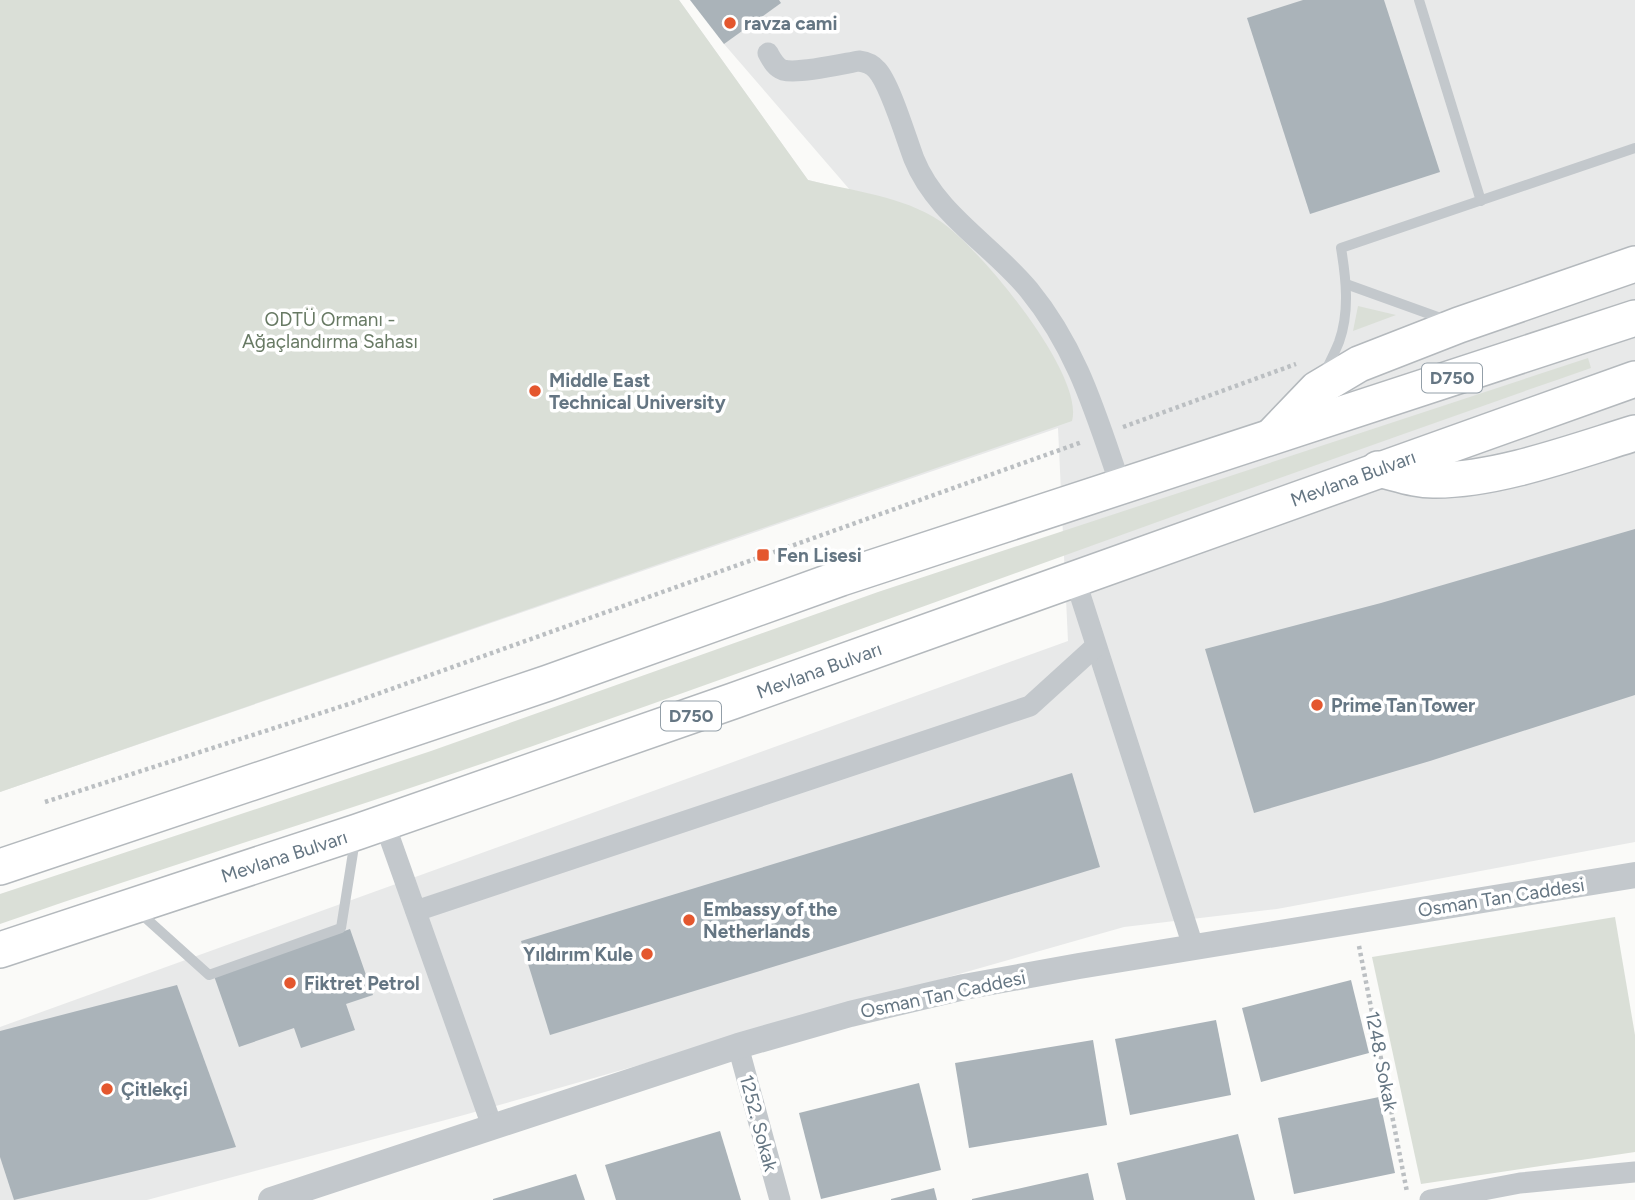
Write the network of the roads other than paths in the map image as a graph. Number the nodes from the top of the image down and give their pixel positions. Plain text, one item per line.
1 (1419, 0) edge
2 (768, 53) dead end
3 (1635, 148) edge
4 (1481, 201) junction
5 (1635, 264) edge
6 (1346, 284) junction
7 (1635, 318) edge
8 (1459, 325) junction
9 (1635, 379) edge
10 (1317, 389) junction
11 (1635, 433) edge
12 (1270, 439) junction
13 (1378, 469) junction
14 (1121, 487) junction
15 (1075, 579) junction
16 (1096, 646) junction
17 (370, 827) junction
18 (10, 861) edge
19 (1635, 875) edge
20 (131, 906) junction
21 (416, 911) junction
22 (1193, 946) junction
23 (0, 950) edge
24 (738, 1045) junction
25 (492, 1126) junction
26 (1635, 1172) edge
27 (1440, 1199) edge
28 (271, 1200) edge
29 (780, 1200) edge

1 - 4 lane
2 - 14 street
3 - 4 lane
4 - 6 lane
5 - 8 highway
6 - 8 lane
6 - 10 lane
7 - 12 highway, D750
8 - 10 highway
9 - 13 highway, Mevlana Bulvarı / D750
10 - 12 highway
11 - 13 highway
12 - 14 highway, D750
13 - 15 highway, Mevlana Bulvarı / D750
14 - 18 highway, D750
15 - 16 street
15 - 17 highway, Mevlana Bulvarı / D750
16 - 21 street
16 - 22 street
17 - 20 highway, Mevlana Bulvarı / D750
17 - 20 lane
17 - 21 street
19 - 22 street, Osman Tan Caddesi
20 - 23 highway, Mevlana Bulvarı / D750
21 - 25 street
22 - 24 street, Osman Tan Caddesi
24 - 25 street, Osman Tan Caddesi
24 - 29 street, 1252. Sokak
25 - 28 street, Osman Tan Caddesi
26 - 27 street

